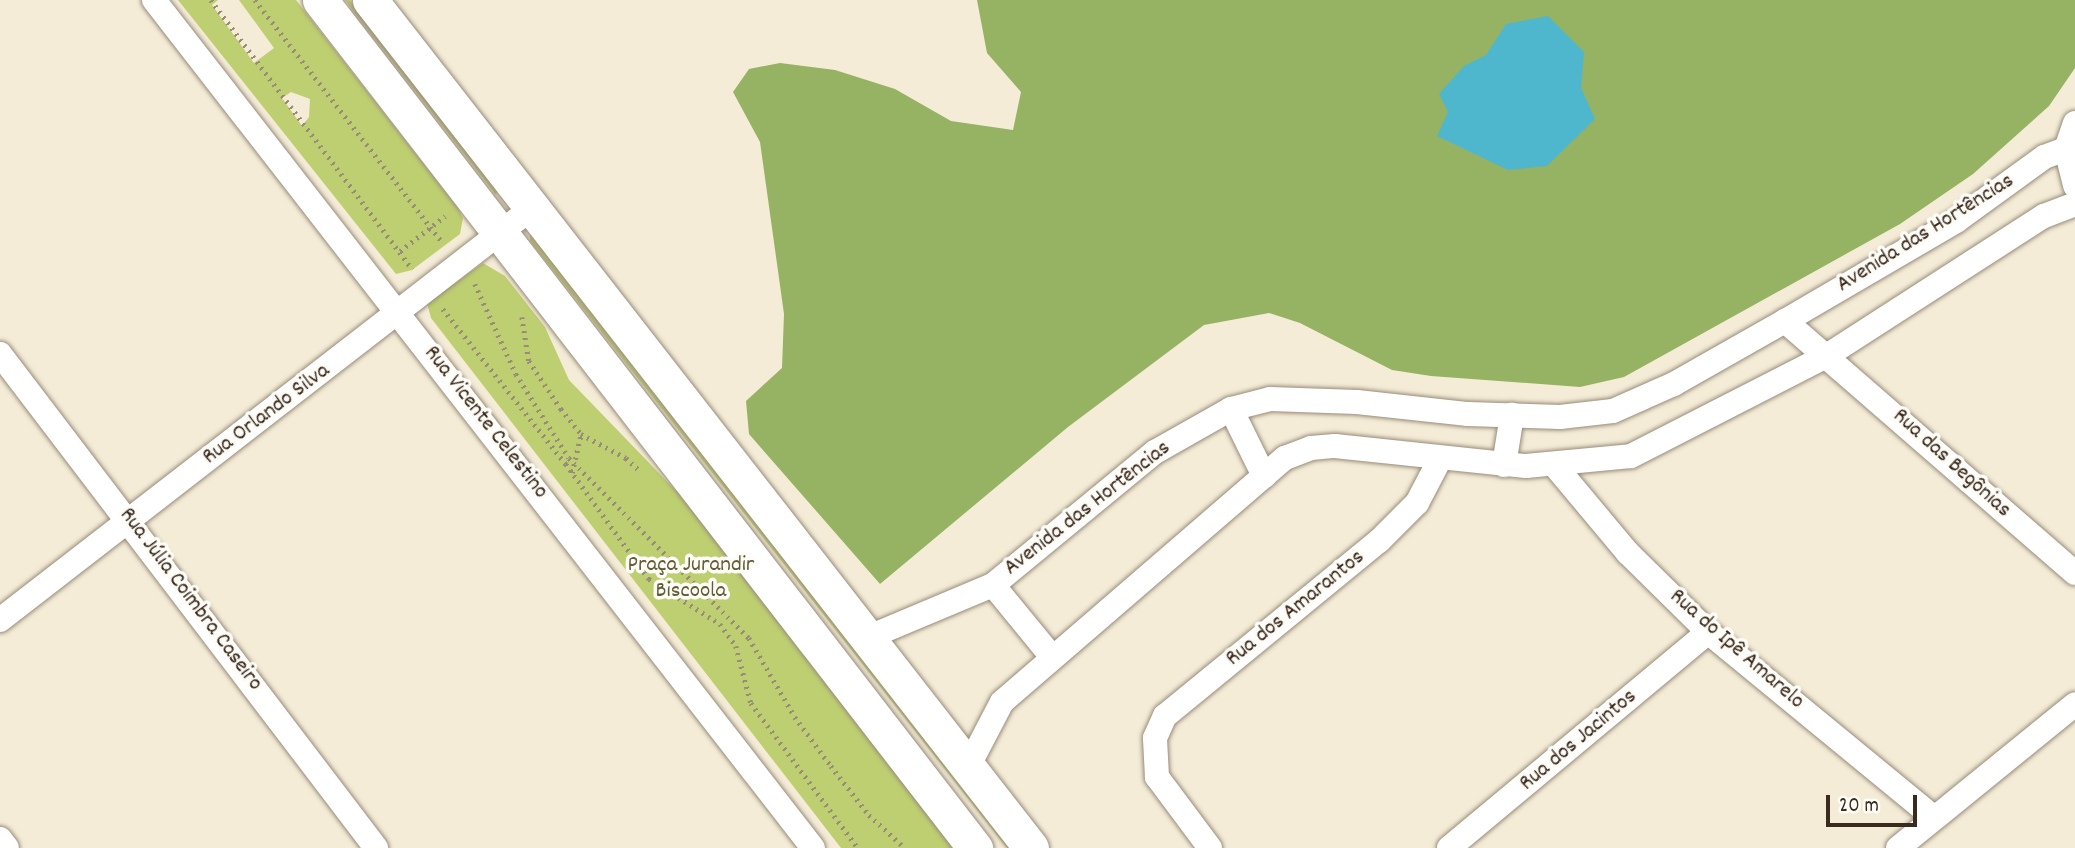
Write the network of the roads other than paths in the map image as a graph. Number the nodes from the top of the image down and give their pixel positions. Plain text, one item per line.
1 (154, 0) edge
2 (320, 0) edge
3 (370, 0) edge
4 (2075, 123) edge
5 (2066, 149) junction
6 (2075, 186) edge
7 (2075, 204) edge
8 (532, 208) junction
9 (502, 232) junction
10 (400, 313) junction
11 (1785, 321) junction
12 (0, 354) edge
13 (1828, 355) junction
14 (1231, 409) junction
15 (1512, 415) junction
16 (1440, 459) junction
17 (1504, 465) junction
18 (1556, 467) junction
19 (1264, 476) junction
20 (130, 519) junction
21 (2075, 573) edge
22 (993, 585) junction
23 (0, 620) edge
24 (1708, 632) junction
25 (869, 637) junction
26 (1052, 657) junction
27 (2075, 704) edge
28 (968, 767) junction
29 (1933, 817) junction
30 (0, 839) edge
31 (7, 848) edge
32 (376, 848) edge
33 (813, 848) edge
34 (975, 848) edge
35 (1031, 848) edge
36 (1210, 848) edge
37 (1448, 848) edge
38 (1898, 848) edge

1 - 10 street, Rua Vicente Celestino
2 - 9 main road
3 - 8 main road
4 - 5 street
5 - 6 street
5 - 11 street, Avenida das Hortências
7 - 13 street, Avenida das Hortências
8 - 9 street, Rua Orlando Silva
8 - 25 main road
9 - 10 street, Rua Orlando Silva
9 - 34 main road
10 - 20 street, Rua Orlando Silva
10 - 33 street, Rua Vicente Celestino
11 - 13 street
11 - 15 street, Avenida das Hortências
12 - 20 street, Rua Júlia Coimbra Caseiro
13 - 18 street, Avenida das Hortências
13 - 21 street, Rua das Begônias
14 - 15 street, Avenida das Hortências
14 - 19 street
14 - 22 street, Avenida das Hortências
15 - 17 street
16 - 17 street, Avenida das Hortências
16 - 19 street, Avenida das Hortências
16 - 36 street, Rua dos Amarantos
17 - 18 street, Avenida das Hortências
18 - 24 street, Rua do Ipê Amarelo
19 - 26 street, Avenida das Hortências
20 - 23 street, Rua Orlando Silva
20 - 32 street, Rua Júlia Coimbra Caseiro
22 - 25 street, Avenida das Hortências
22 - 26 street, Avenida das Hortências
24 - 29 street, Rua do Ipê Amarelo
24 - 37 street, Rua dos Jacintos
25 - 28 main road
26 - 28 street, Avenida das Hortências
27 - 29 street
28 - 35 main road
29 - 38 street
30 - 31 street

